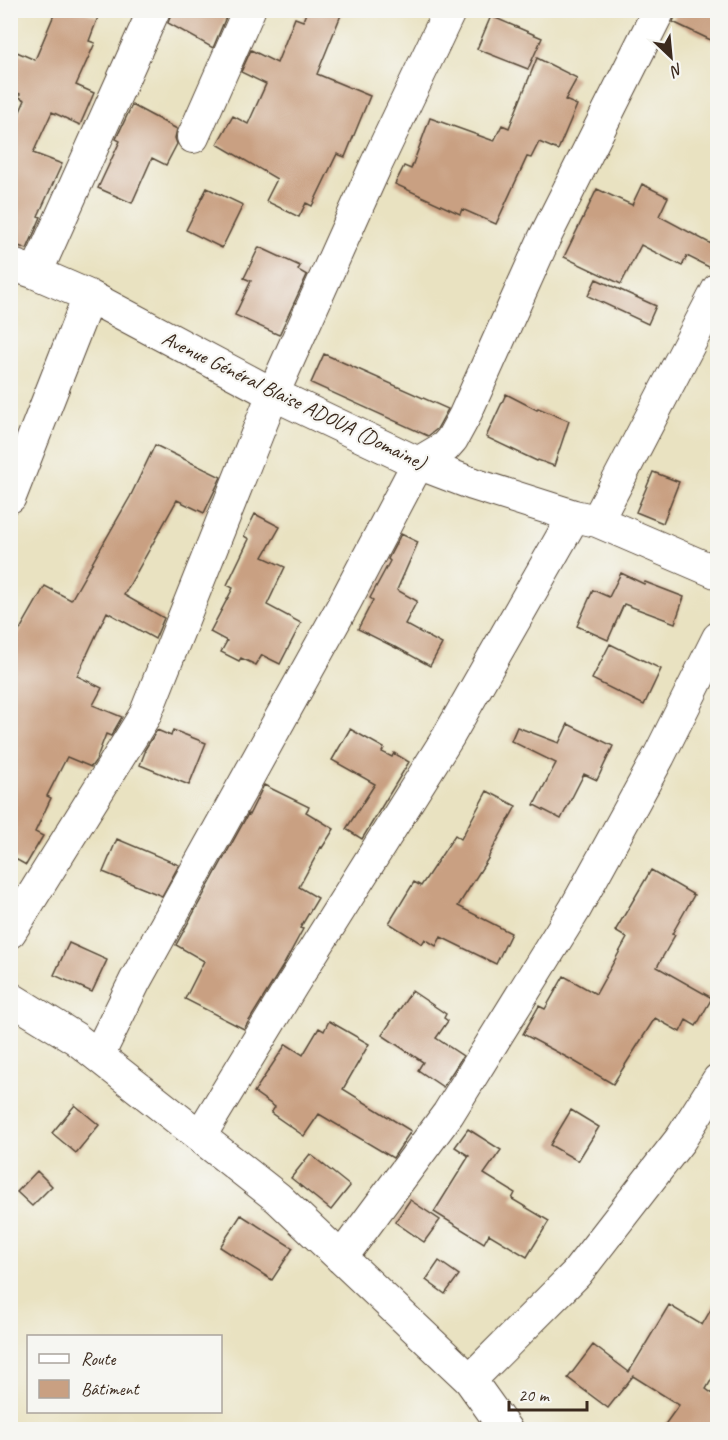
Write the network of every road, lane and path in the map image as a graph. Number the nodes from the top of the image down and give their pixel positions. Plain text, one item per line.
1 (154, 10) edge
2 (249, 10) edge
3 (450, 10) edge
4 (658, 10) edge
5 (194, 137) dead end
6 (23, 268) edge
7 (717, 289) edge
8 (89, 296) junction
9 (273, 394) junction
10 (418, 463) junction
11 (10, 497) edge
12 (585, 518) junction
13 (717, 573) edge
14 (717, 638) edge
15 (10, 932) edge
16 (10, 998) edge
17 (98, 1056) junction
18 (717, 1080) edge
19 (200, 1136) junction
20 (341, 1258) junction
21 (470, 1380) junction
22 (506, 1430) edge

1 - 6 street
2 - 5 street
3 - 9 street
4 - 10 street
6 - 8 street, Avenue Général Blaise ADOUA (Domaine)
7 - 12 street
8 - 9 street, Avenue Général Blaise ADOUA (Domaine)
8 - 11 street
9 - 10 street, Avenue Général Blaise ADOUA (Domaine)
9 - 15 street
10 - 12 street, Avenue Général Blaise ADOUA (Domaine)
10 - 17 street
12 - 13 street, Avenue Général Blaise ADOUA (Domaine)
12 - 19 street
14 - 20 street
16 - 17 street
17 - 19 street
18 - 21 street
19 - 20 street
20 - 21 street
21 - 22 street

